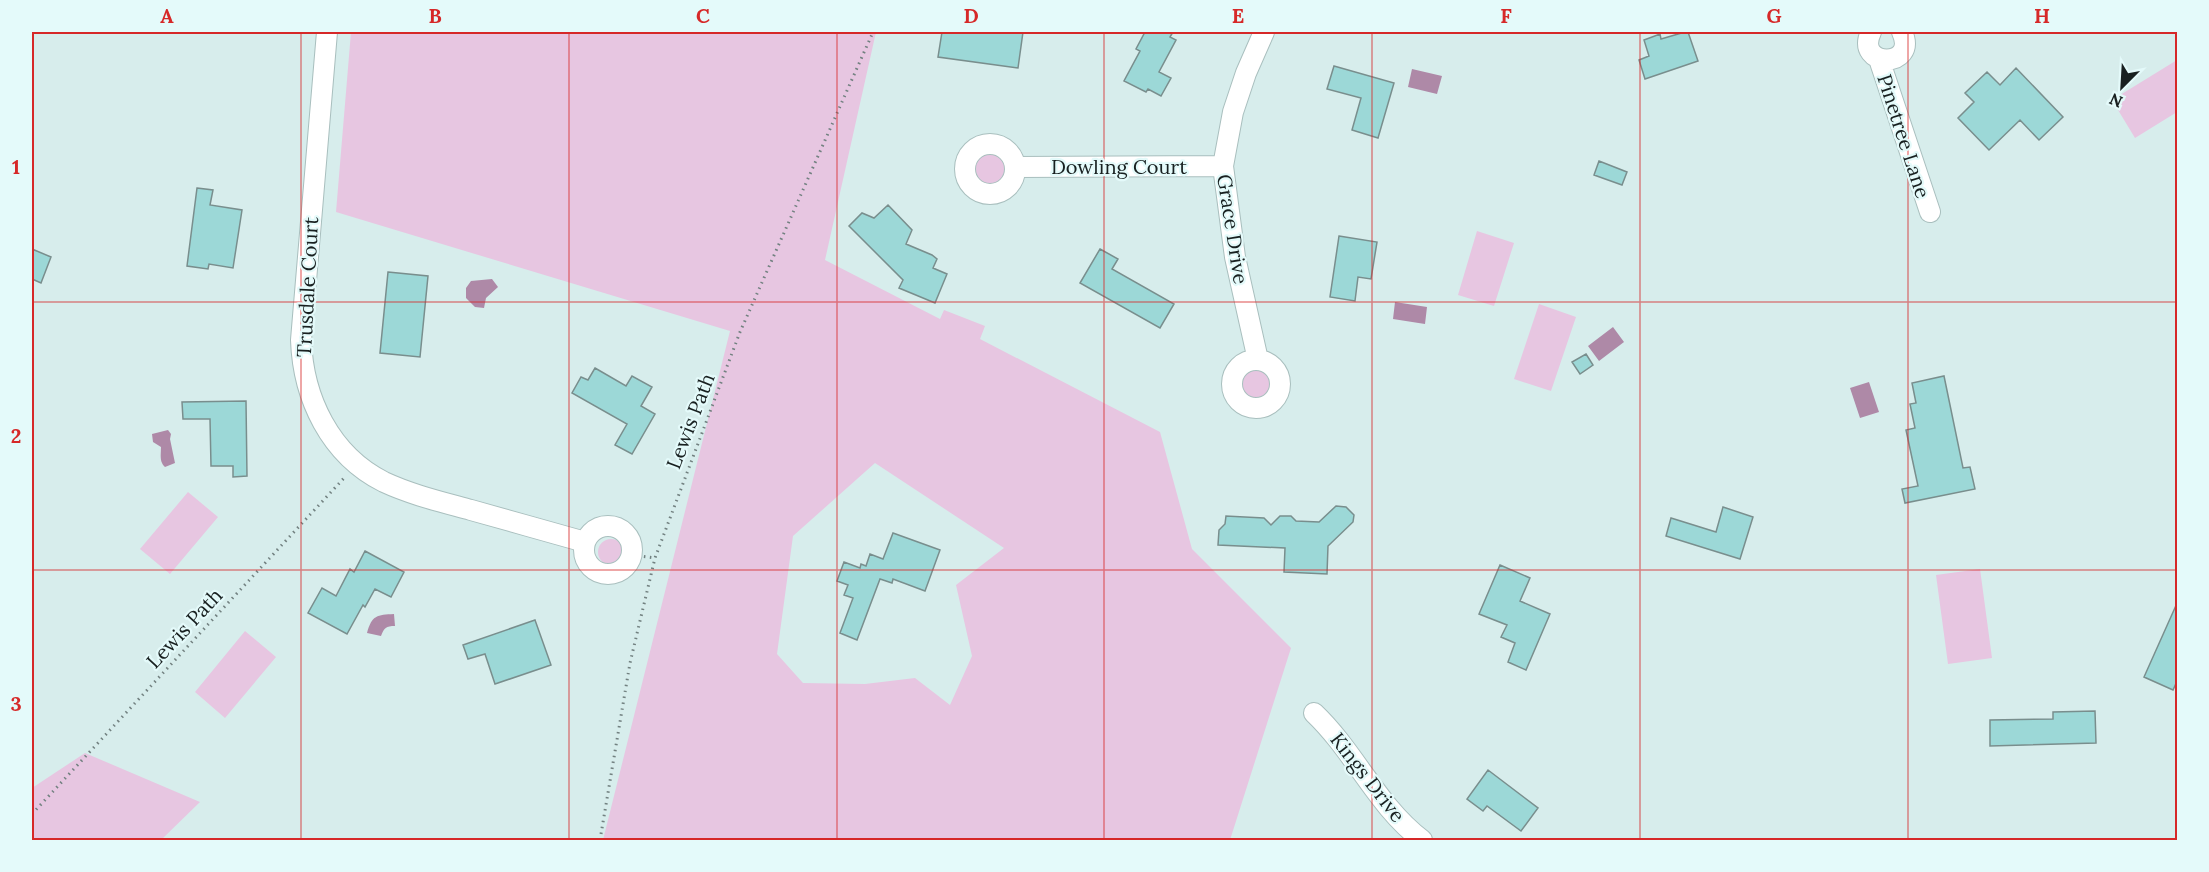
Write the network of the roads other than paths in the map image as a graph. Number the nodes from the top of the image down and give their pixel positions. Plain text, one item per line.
1 (327, 32) edge
2 (1264, 32) edge
3 (1871, 32) edge
4 (1902, 32) edge
5 (1879, 59) junction
6 (1223, 166) junction
7 (1015, 167) dead end
8 (1930, 212) dead end
9 (1258, 360) dead end
10 (585, 542) junction
11 (1314, 713) dead end
12 (1422, 840) edge

1 - 10 street, Trusdale Court
2 - 6 street, Grace Drive
3 - 5 street, Pinetree Lane
4 - 5 street, Pinetree Lane
5 - 8 street, Pinetree Lane
6 - 7 street, Dowling Court
6 - 9 street, Grace Drive
10 - 10 street
11 - 12 street, Kings Drive

